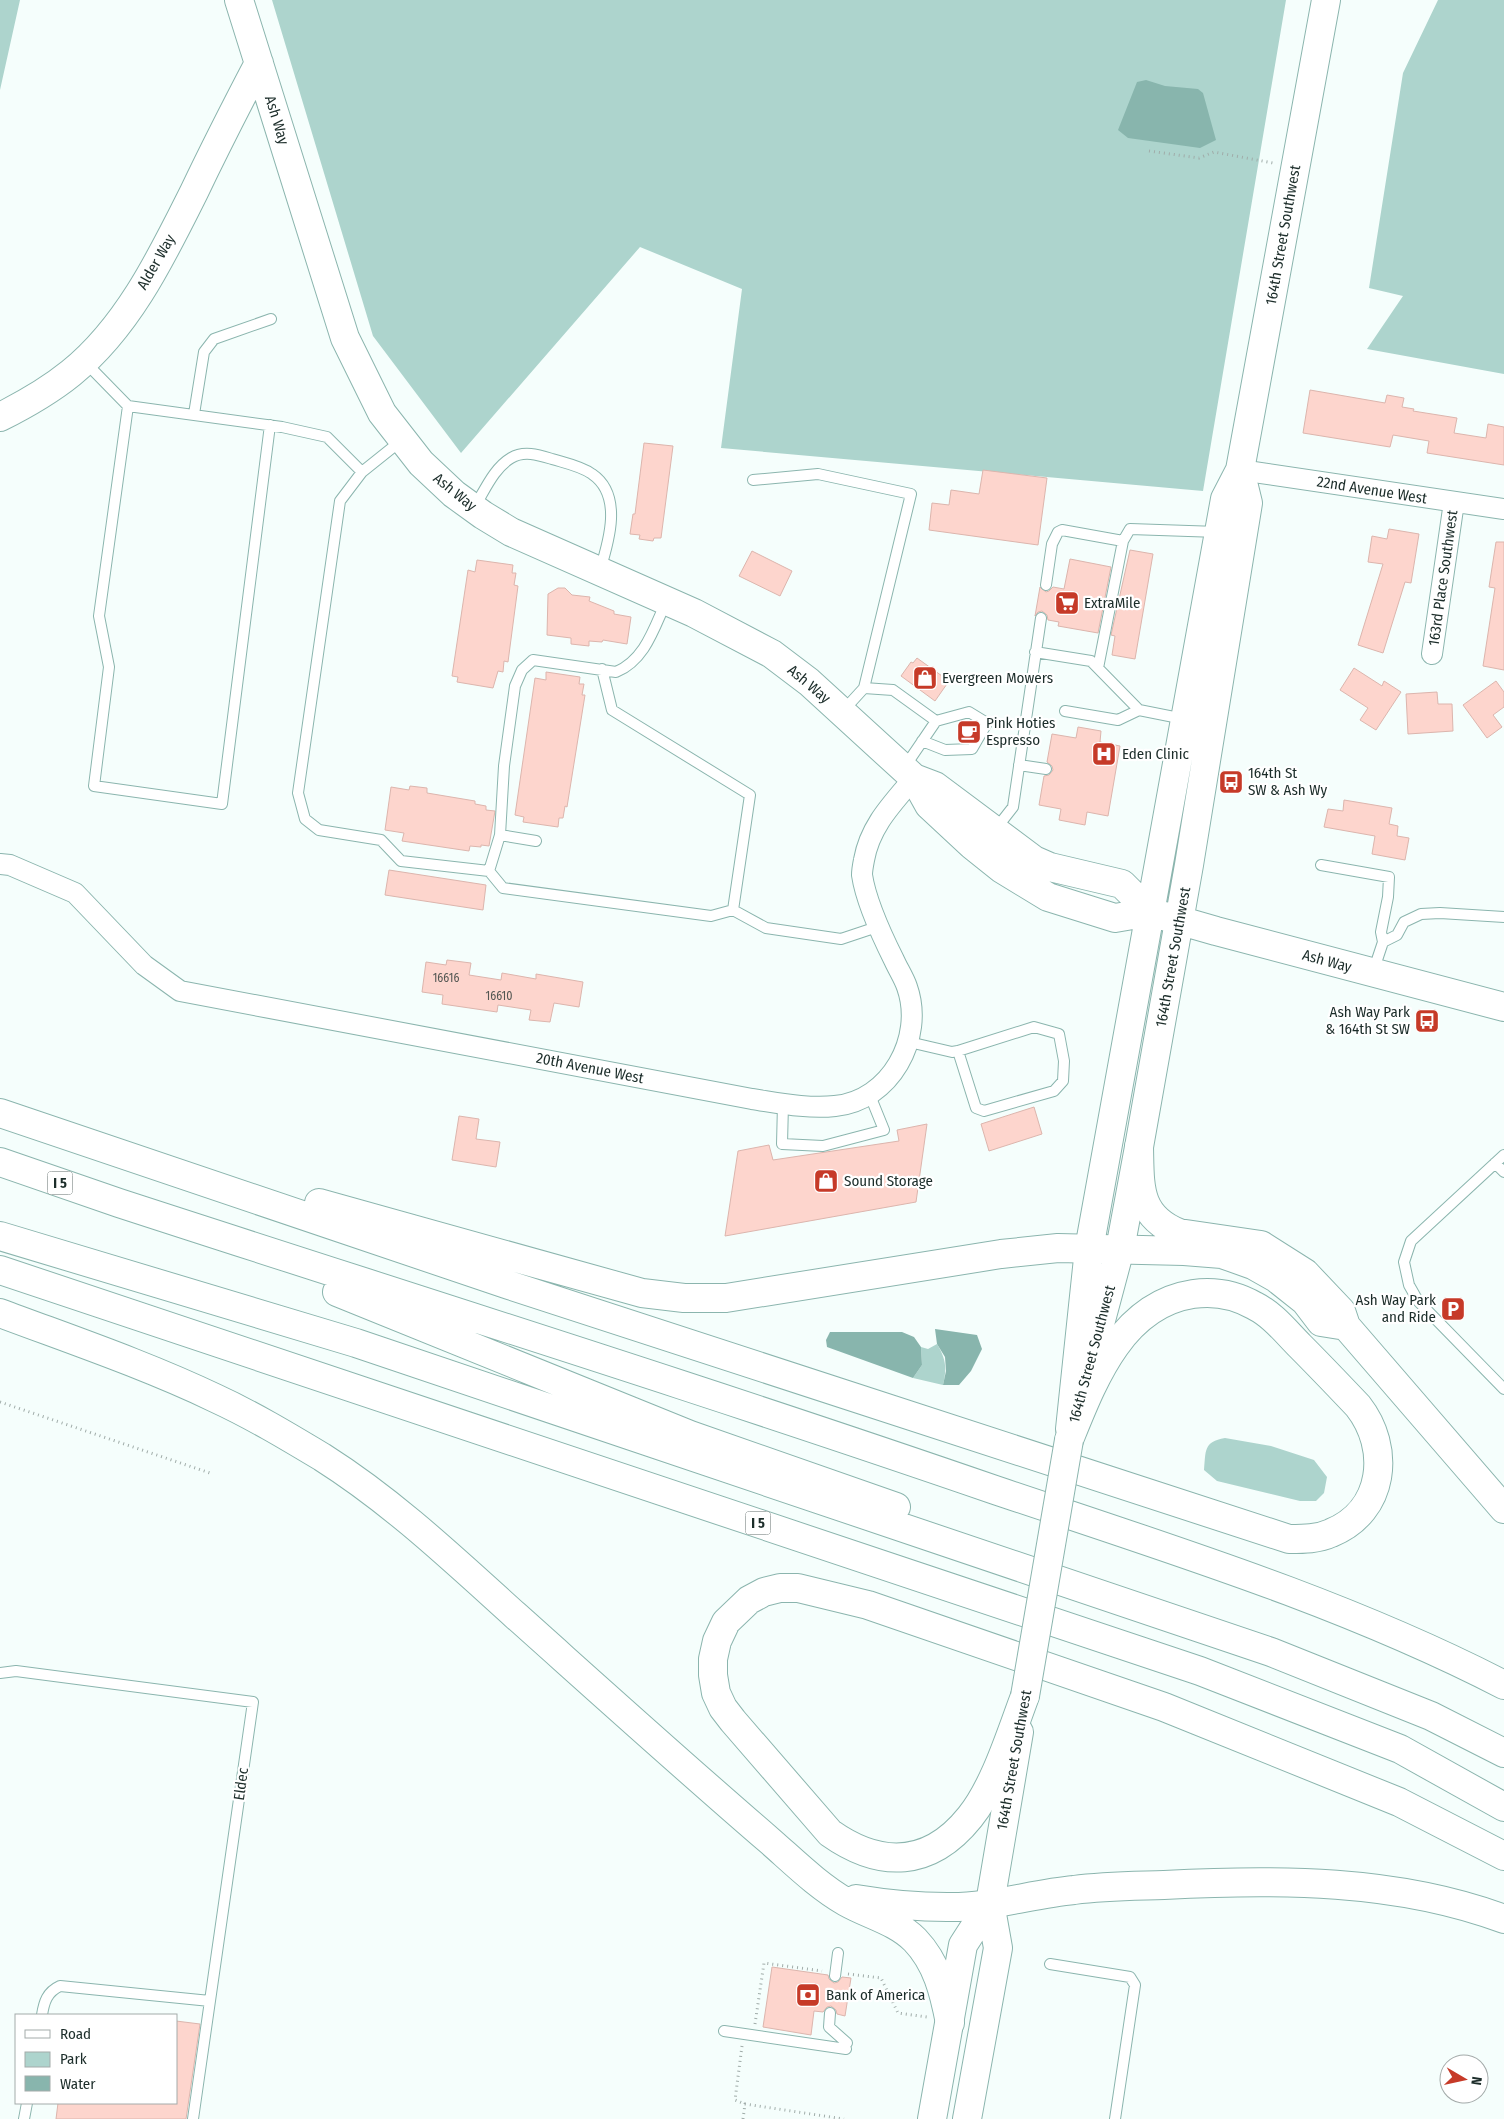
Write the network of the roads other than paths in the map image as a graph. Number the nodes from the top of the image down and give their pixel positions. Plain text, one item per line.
1 (239, 0) edge
2 (1326, 0) edge
3 (259, 62) junction
4 (270, 319) dead end
5 (84, 361) junction
6 (128, 406) junction
7 (194, 414) junction
8 (0, 417) edge
9 (270, 425) junction
10 (403, 439) junction
11 (1240, 470) junction
12 (362, 472) junction
13 (753, 480) dead end
14 (1454, 502) junction
15 (474, 508) junction
16 (1504, 510) edge
17 (1219, 532) junction
18 (1123, 541) junction
19 (599, 571) junction
20 (1046, 585) dead end
21 (667, 601) junction
22 (1041, 618) dead end
23 (1035, 652) junction
24 (1432, 654) dead end
25 (1098, 668) junction
26 (602, 669) junction
27 (864, 688) junction
28 (1139, 710) junction
29 (1065, 711) dead end
30 (842, 712) junction
31 (1185, 720) junction
32 (936, 721) junction
33 (922, 741) junction
34 (1019, 765) junction
35 (1046, 769) dead end
36 (909, 773) junction
37 (994, 831) junction
38 (500, 835) junction
39 (536, 841) dead end
40 (0, 864) edge
41 (1321, 865) dead end
42 (489, 871) junction
43 (733, 910) junction
44 (1150, 912) junction
45 (1504, 916) edge
46 (1179, 921) junction
47 (877, 927) junction
48 (1383, 942) junction
49 (1373, 973) junction
50 (1504, 1007) edge
51 (909, 1042) junction
52 (958, 1051) junction
53 (869, 1093) junction
54 (783, 1104) junction
55 (0, 1113) edge
56 (1139, 1147) junction
57 (1504, 1155) edge
58 (0, 1162) edge
59 (1495, 1163) junction
60 (1504, 1172) edge
61 (119, 1204) junction
62 (0, 1236) edge
63 (1090, 1249) junction
64 (1120, 1249) junction
65 (0, 1270) edge
66 (0, 1313) edge
67 (1346, 1326) junction
68 (1504, 1390) edge
69 (1069, 1440) junction
70 (1504, 1509) edge
71 (0, 1673) edge
72 (1504, 1685) edge
73 (1025, 1696) junction
74 (1504, 1738) edge
75 (1504, 1754) edge
76 (1504, 1807) edge
77 (1504, 1856) edge
78 (823, 1887) junction
79 (990, 1903) junction
80 (1504, 1919) edge
81 (838, 1952) dead end
82 (1050, 1964) dead end
83 (835, 1974) road end
84 (210, 2001) junction
85 (42, 2014) edge
86 (830, 2014) dead end
87 (950, 2023) junction
88 (724, 2031) dead end
89 (27, 2104) edge
90 (24, 2119) edge
91 (194, 2119) edge
92 (932, 2119) edge
93 (967, 2119) edge
94 (1115, 2119) edge

1 - 3 main road, Ash Way
2 - 11 main road, 164th Street Southwest
3 - 5 main road, Alder Way
3 - 10 main road, Ash Way
4 - 7 lane
5 - 6 lane
5 - 8 main road, Alder Way
6 - 7 lane
6 - 9 lane
7 - 9 lane
9 - 12 lane
10 - 12 lane
10 - 15 main road, Ash Way
11 - 14 street, 22nd Avenue West
11 - 17 main road, 164th Street Southwest
11 - 46 main road, 164th Street Southwest
12 - 42 lane
13 - 27 lane
14 - 16 street, 22nd Avenue West
14 - 24 street, 163rd Place Southwest
15 - 19 main road, Ash Way
15 - 19 lane
17 - 18 lane
17 - 31 main road, 164th Street Southwest
18 - 20 lane
18 - 25 lane
19 - 21 main road, Ash Way
21 - 26 lane
21 - 30 main road, Ash Way
22 - 23 lane
23 - 25 lane
23 - 34 lane
25 - 28 lane
26 - 38 lane
26 - 43 lane
27 - 30 lane
27 - 32 lane
28 - 29 lane
28 - 31 lane
30 - 36 main road, Ash Way
31 - 44 main road, 164th Street Southwest
32 - 33 lane
32 - 33 lane
33 - 36 lane
34 - 35 lane
34 - 37 lane
36 - 37 main road, Ash Way
36 - 44 main road, Ash Way
36 - 47 street, 20th Avenue West
37 - 44 main road, Ash Way
38 - 39 lane
38 - 42 lane
40 - 54 street, 20th Avenue West
41 - 48 lane
42 - 43 lane
43 - 47 lane
44 - 46 main road, Ash Way
44 - 63 main road, 164th Street Southwest
45 - 48 lane
46 - 49 main road, Ash Way
46 - 56 main road, 164th Street Southwest
47 - 51 street, 20th Avenue West
48 - 49 lane
49 - 50 main road, Ash Way
51 - 52 lane
51 - 53 street, 20th Avenue West
52 - 52 lane
53 - 54 street, 20th Avenue West
53 - 54 lane
55 - 63 main road
55 - 69 main road
56 - 64 main road, 164th Street Southwest
56 - 67 main road
57 - 59 lane
58 - 61 main road, I 5
59 - 60 lane
59 - 68 lane
61 - 72 main road, I 5
61 - 74 main road
62 - 75 main road
63 - 64 main road
63 - 69 main road, 164th Street Southwest
64 - 67 main road
64 - 69 main road, 164th Street Southwest
65 - 76 main road, I 5
66 - 78 main road
67 - 70 main road
69 - 73 main road, 164th Street Southwest, bridge
71 - 84 lane, Eldec
73 - 77 main road
73 - 79 main road, 164th Street Southwest
78 - 79 main road
78 - 87 main road
79 - 80 main road
79 - 87 main road, 164th Street Southwest
79 - 93 main road, 164th Street Southwest
81 - 83 lane
82 - 94 lane
84 - 85 lane
84 - 91 lane, Eldec
86 - 88 lane
87 - 92 main road, 164th Street Southwest
89 - 90 lane

